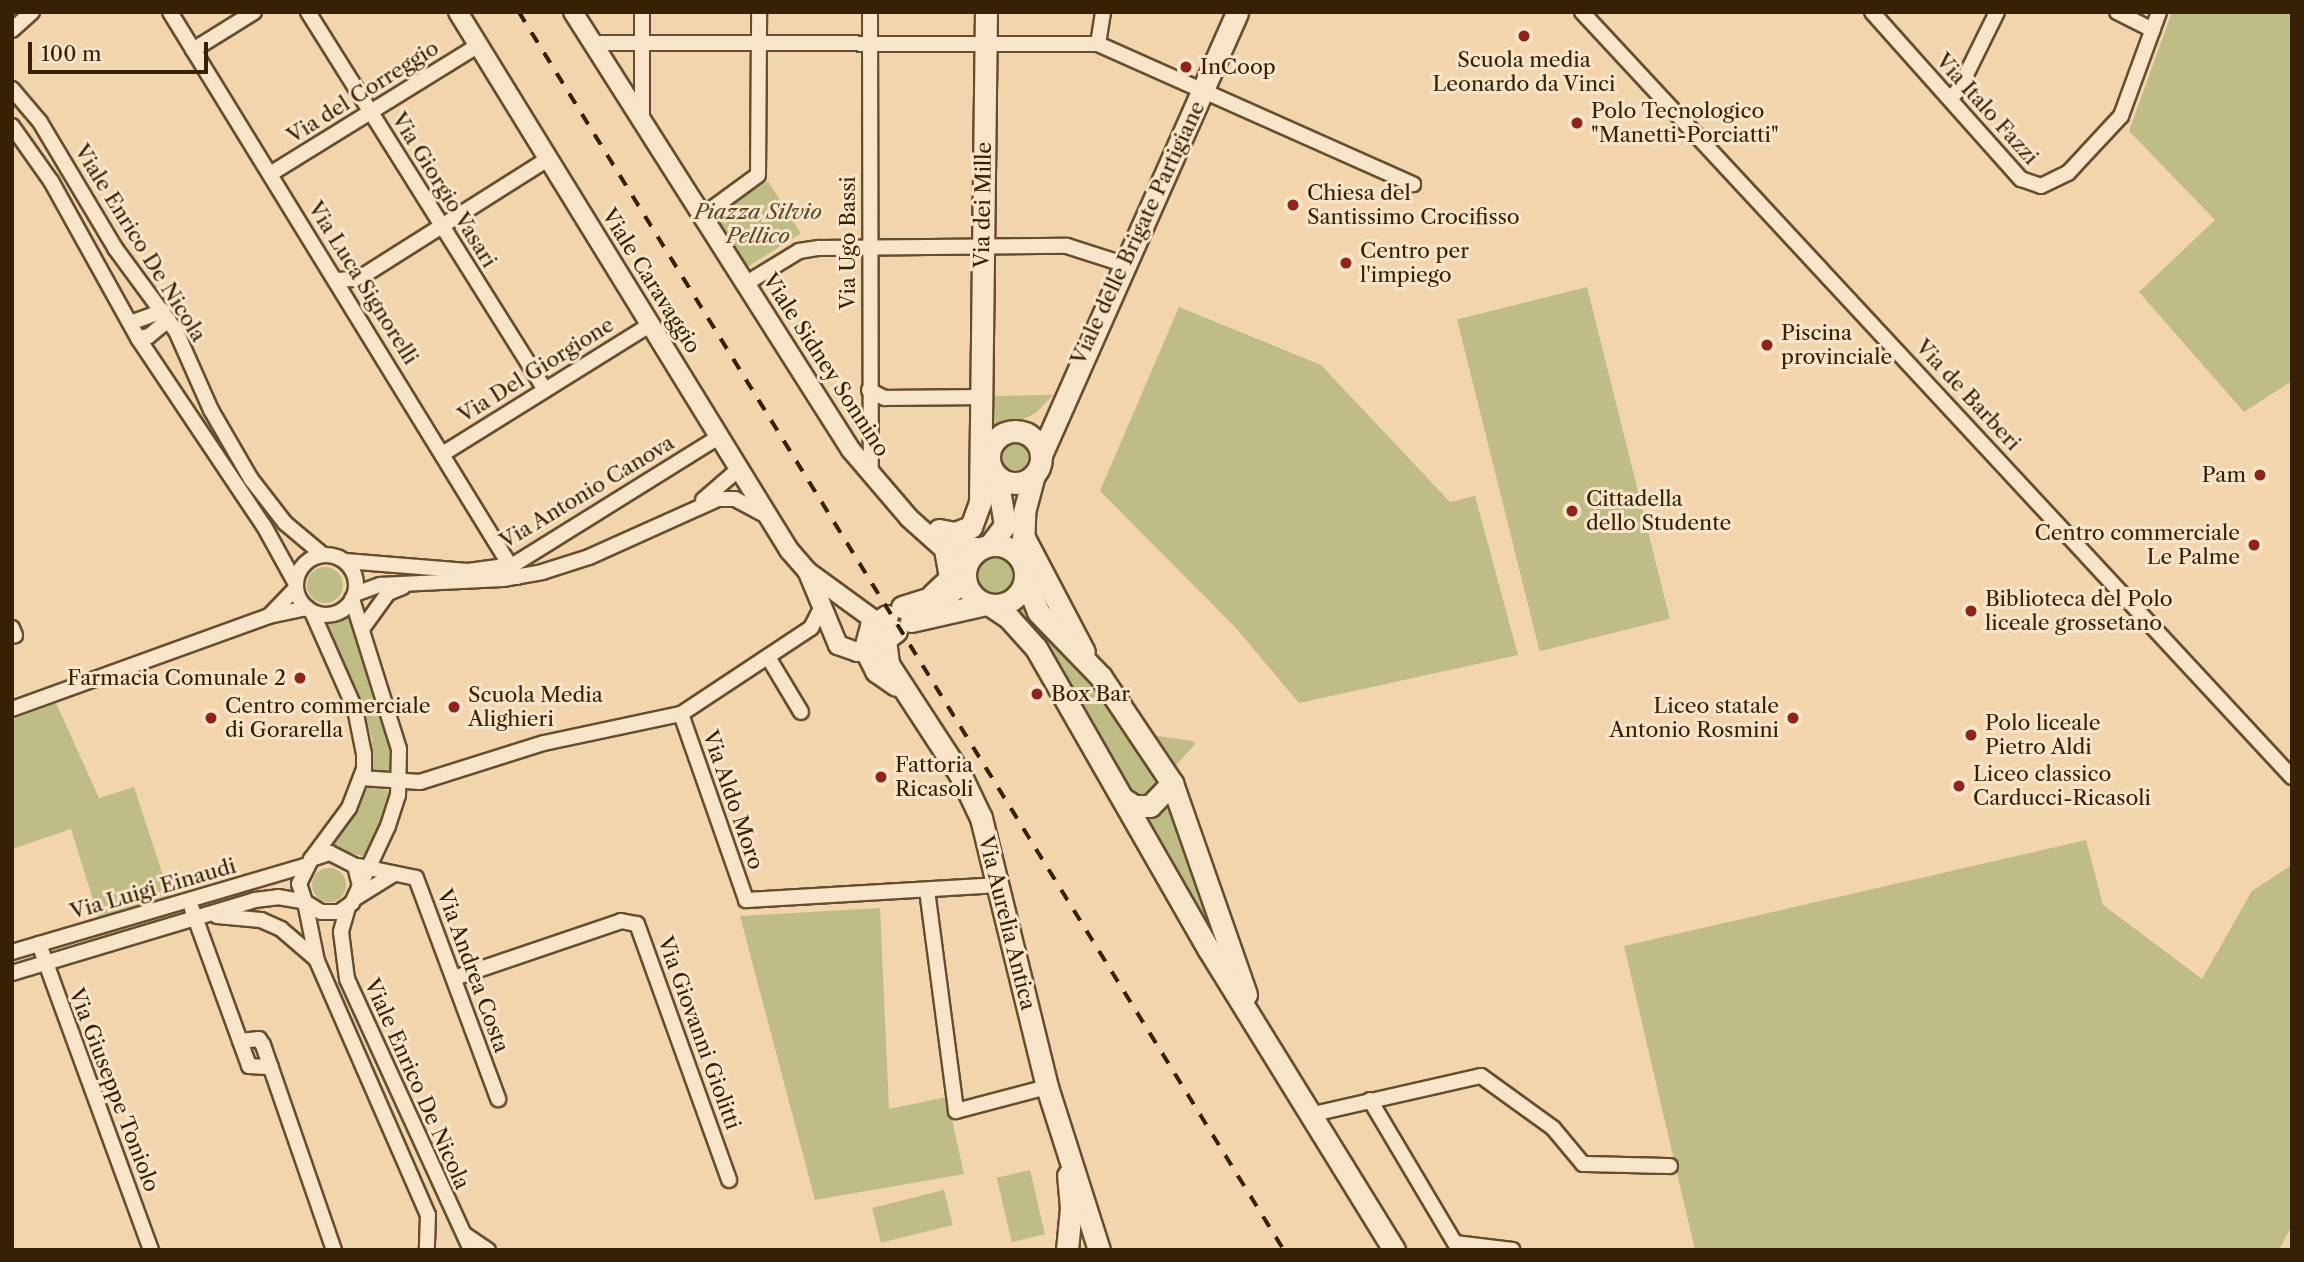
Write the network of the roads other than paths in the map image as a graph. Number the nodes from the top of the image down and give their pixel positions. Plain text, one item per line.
1 (32, 12) edge
2 (170, 12) edge
3 (254, 12) edge
4 (308, 12) edge
5 (458, 12) edge
6 (573, 12) edge
7 (642, 12) edge
8 (759, 12) edge
9 (870, 12) edge
10 (986, 12) edge
11 (1103, 12) edge
12 (1237, 12) edge
13 (1582, 12) edge
14 (1872, 12) edge
15 (1997, 12) edge
16 (2117, 12) edge
17 (2159, 12) edge
18 (12, 30) edge
19 (2153, 30) junction
20 (593, 43) junction
21 (642, 43) junction
22 (759, 44) junction
23 (870, 44) junction
24 (1098, 44) junction
25 (479, 45) junction
26 (986, 45) junction
27 (193, 50) junction
28 (13, 88) edge
29 (1203, 93) junction
30 (1950, 99) junction
31 (371, 112) junction
32 (642, 119) junction
33 (12, 126) edge
34 (548, 159) junction
35 (270, 174) junction
36 (1413, 184) dead end
37 (702, 216) junction
38 (442, 227) junction
39 (982, 246) junction
40 (869, 247) junction
41 (1123, 264) junction
42 (336, 280) junction
43 (746, 284) junction
44 (166, 316) junction
45 (130, 323) junction
46 (651, 324) junction
47 (138, 338) junction
48 (545, 390) junction
49 (869, 390) junction
50 (1064, 396) junction
51 (981, 399) junction
52 (1018, 432) junction
53 (720, 436) junction
54 (992, 445) junction
55 (444, 453) junction
56 (1041, 454) junction
57 (740, 468) junction
58 (871, 474) junction
59 (1034, 475) junction
60 (997, 477) junction
61 (887, 493) junction
62 (694, 507) junction
63 (769, 518) junction
64 (939, 530) junction
65 (1023, 536) junction
66 (986, 546) junction
67 (944, 551) junction
68 (322, 555) junction
69 (345, 561) junction
70 (515, 571) junction
71 (1024, 571) junction
72 (807, 572) junction
73 (965, 575) junction
74 (412, 583) junction
75 (296, 586) junction
76 (353, 597) junction
77 (923, 599) junction
78 (823, 603) junction
79 (988, 604) junction
80 (309, 610) junction
81 (269, 616) junction
82 (893, 622) junction
83 (362, 629) junction
84 (799, 636) junction
85 (834, 638) junction
86 (865, 649) junction
87 (768, 657) junction
88 (1090, 663) junction
89 (915, 701) junction
90 (12, 709) edge
91 (801, 712) dead end
92 (681, 714) junction
93 (2292, 777) edge
94 (361, 778) junction
95 (399, 782) junction
96 (1171, 783) junction
97 (1123, 799) junction
98 (308, 862) junction
99 (361, 866) junction
100 (394, 874) junction
101 (997, 886) junction
102 (928, 890) junction
103 (354, 897) junction
104 (189, 901) junction
105 (305, 902) junction
106 (195, 919) junction
107 (39, 944) junction
108 (12, 952) edge
109 (317, 961) junction
110 (44, 964) junction
111 (12, 973) edge
112 (454, 978) junction
113 (240, 1041) junction
114 (1265, 1041) junction
115 (271, 1067) junction
116 (1047, 1087) junction
117 (498, 1099) dead end
118 (1370, 1100) junction
119 (1309, 1115) junction
120 (1067, 1158) junction
121 (1670, 1166) dead end
122 (729, 1180) dead end
123 (464, 1234) junction
124 (1394, 1249) edge
125 (151, 1250) edge
126 (334, 1250) edge
127 (428, 1250) edge
128 (471, 1250) edge
129 (488, 1250) edge
130 (1066, 1250) edge
131 (1099, 1250) edge
132 (1513, 1250) edge

1 - 18 street
2 - 27 street, Via Luca Signorelli
3 - 27 street
4 - 31 street, Via Giorgio Vasari
5 - 25 street, Viale Caravaggio
6 - 20 street, Viale Sidney Sonnino
7 - 21 street
8 - 22 street
9 - 23 street, Via Ugo Bassi
10 - 26 main road, Via dei Mille
11 - 24 street
12 - 29 main road, Viale delle Brigate Partigiane
13 - 93 street, Via de Barberi
14 - 30 street, Via Italo Fazzi
15 - 30 street
16 - 19 street
17 - 19 street, Via Italo Fazzi
19 - 30 street, Via Italo Fazzi
20 - 21 street
20 - 32 street, Viale Sidney Sonnino
21 - 22 street
21 - 32 street
22 - 23 street
22 - 37 street
23 - 26 street
23 - 40 street, Via Ugo Bassi
24 - 26 street
24 - 29 street
25 - 31 street, Via del Correggio
25 - 34 street, Viale Caravaggio
26 - 39 main road, Via dei Mille
27 - 35 street, Via Luca Signorelli
28 - 44 street, Viale Enrico De Nicola
29 - 36 street
29 - 41 main road, Viale delle Brigate Partigiane
31 - 35 street, Via del Correggio
31 - 38 street, Via Giorgio Vasari
32 - 37 street, Viale Sidney Sonnino
33 - 45 street, Viale Enrico De Nicola
34 - 38 street
34 - 46 street, Viale Caravaggio
35 - 42 street, Via Luca Signorelli
37 - 43 street, Viale Sidney Sonnino
38 - 42 street
38 - 48 street, Via Giorgio Vasari
39 - 40 street
39 - 41 street
39 - 51 main road, Via dei Mille
40 - 43 street
40 - 49 street, Via Ugo Bassi
41 - 50 main road, Viale delle Brigate Partigiane
42 - 55 street, Via Luca Signorelli
43 - 58 street, Viale Sidney Sonnino
44 - 45 street
44 - 47 street
44 - 68 street, Viale Enrico De Nicola
45 - 47 street, Viale Enrico De Nicola
46 - 48 street, Via Del Giorgione
46 - 53 street, Viale Caravaggio
47 - 75 street, Viale Enrico De Nicola
48 - 55 street, Via Del Giorgione
49 - 51 street
49 - 58 street, Via Ugo Bassi
50 - 52 main road
50 - 56 main road, Viale delle Brigate Partigiane
51 - 54 main road, Via dei Mille
51 - 64 main road
52 - 54 main road
52 - 56 main road
53 - 57 street, Viale Caravaggio
53 - 70 street, Via Antonio Canova
54 - 60 main road
55 - 70 street, Via Luca Signorelli
56 - 59 main road
57 - 62 street, Via Antonio Canova
57 - 63 street, Viale Caravaggio
58 - 61 street, Viale Sidney Sonnino
59 - 60 main road
59 - 65 main road
60 - 66 main road
61 - 64 street, Viale Sidney Sonnino
61 - 67 street, Viale Sidney Sonnino
62 - 63 street, Via Antonio Canova
62 - 70 street, Via Antonio Canova
63 - 72 street, Viale Caravaggio
64 - 66 street, Viale Sidney Sonnino
65 - 71 main road
65 - 88 main road
66 - 71 main road
66 - 73 main road
67 - 73 street, Viale Sidney Sonnino
67 - 77 street
68 - 69 street
68 - 75 street
69 - 70 street, Via Antonio Canova
69 - 76 street
70 - 74 street, Via Antonio Canova
71 - 79 main road
71 - 88 main road
72 - 78 street, Viale Caravaggio
72 - 82 street, Viale Caravaggio
73 - 77 main road
73 - 79 main road
74 - 76 street, Via Antonio Canova
74 - 83 street
75 - 80 street
75 - 81 street
76 - 80 street
76 - 83 street
77 - 82 main road
78 - 84 street
78 - 85 street, Viale Caravaggio
79 - 82 main road
79 - 97 main road
80 - 81 street
80 - 94 street
81 - 90 street
82 - 86 main road
82 - 89 main road, Via Aurelia Antica
83 - 95 street
84 - 85 street
84 - 87 street
85 - 86 street
86 - 89 main road, Via Aurelia Antica
87 - 91 street
87 - 92 street
88 - 96 main road
89 - 101 main road, Via Aurelia Antica
92 - 95 street
92 - 102 street, Via Aldo Moro
94 - 95 street
94 - 98 street
95 - 99 street
96 - 97 main road
96 - 114 main road
97 - 114 main road
98 - 99 street
98 - 104 street, Via Luigi Einaudi
98 - 105 street, Viale Enrico De Nicola
99 - 100 street, Via Andrea Costa
99 - 103 street, Viale Enrico De Nicola
100 - 103 street
100 - 112 street, Via Andrea Costa
101 - 102 street
101 - 116 main road, Via Aurelia Antica
102 - 116 street
103 - 105 street
103 - 123 street, Viale Enrico De Nicola
104 - 106 street
104 - 107 street, Via Luigi Einaudi
105 - 106 street, Via Luigi Einaudi
105 - 109 street, Viale Enrico De Nicola
106 - 109 street, Viale Enrico De Nicola
106 - 110 street, Via Luigi Einaudi
106 - 113 street
107 - 108 street, Via Luigi Einaudi
107 - 110 street, Via Giuseppe Toniolo
109 - 127 street, Viale Enrico De Nicola
110 - 111 street, Via Luigi Einaudi
110 - 125 street, Via Giuseppe Toniolo
112 - 117 street, Via Andrea Costa
112 - 122 street, Via Giovanni Giolitti
113 - 115 street
113 - 115 street
114 - 119 main road
115 - 126 street
116 - 120 main road, Via Aurelia Antica
118 - 119 street
118 - 121 street
118 - 132 street
119 - 124 main road
120 - 130 main road, Via Aurelia Antica
120 - 131 main road, Via Aurelia Antica
123 - 128 street, Viale Enrico De Nicola
123 - 129 street

